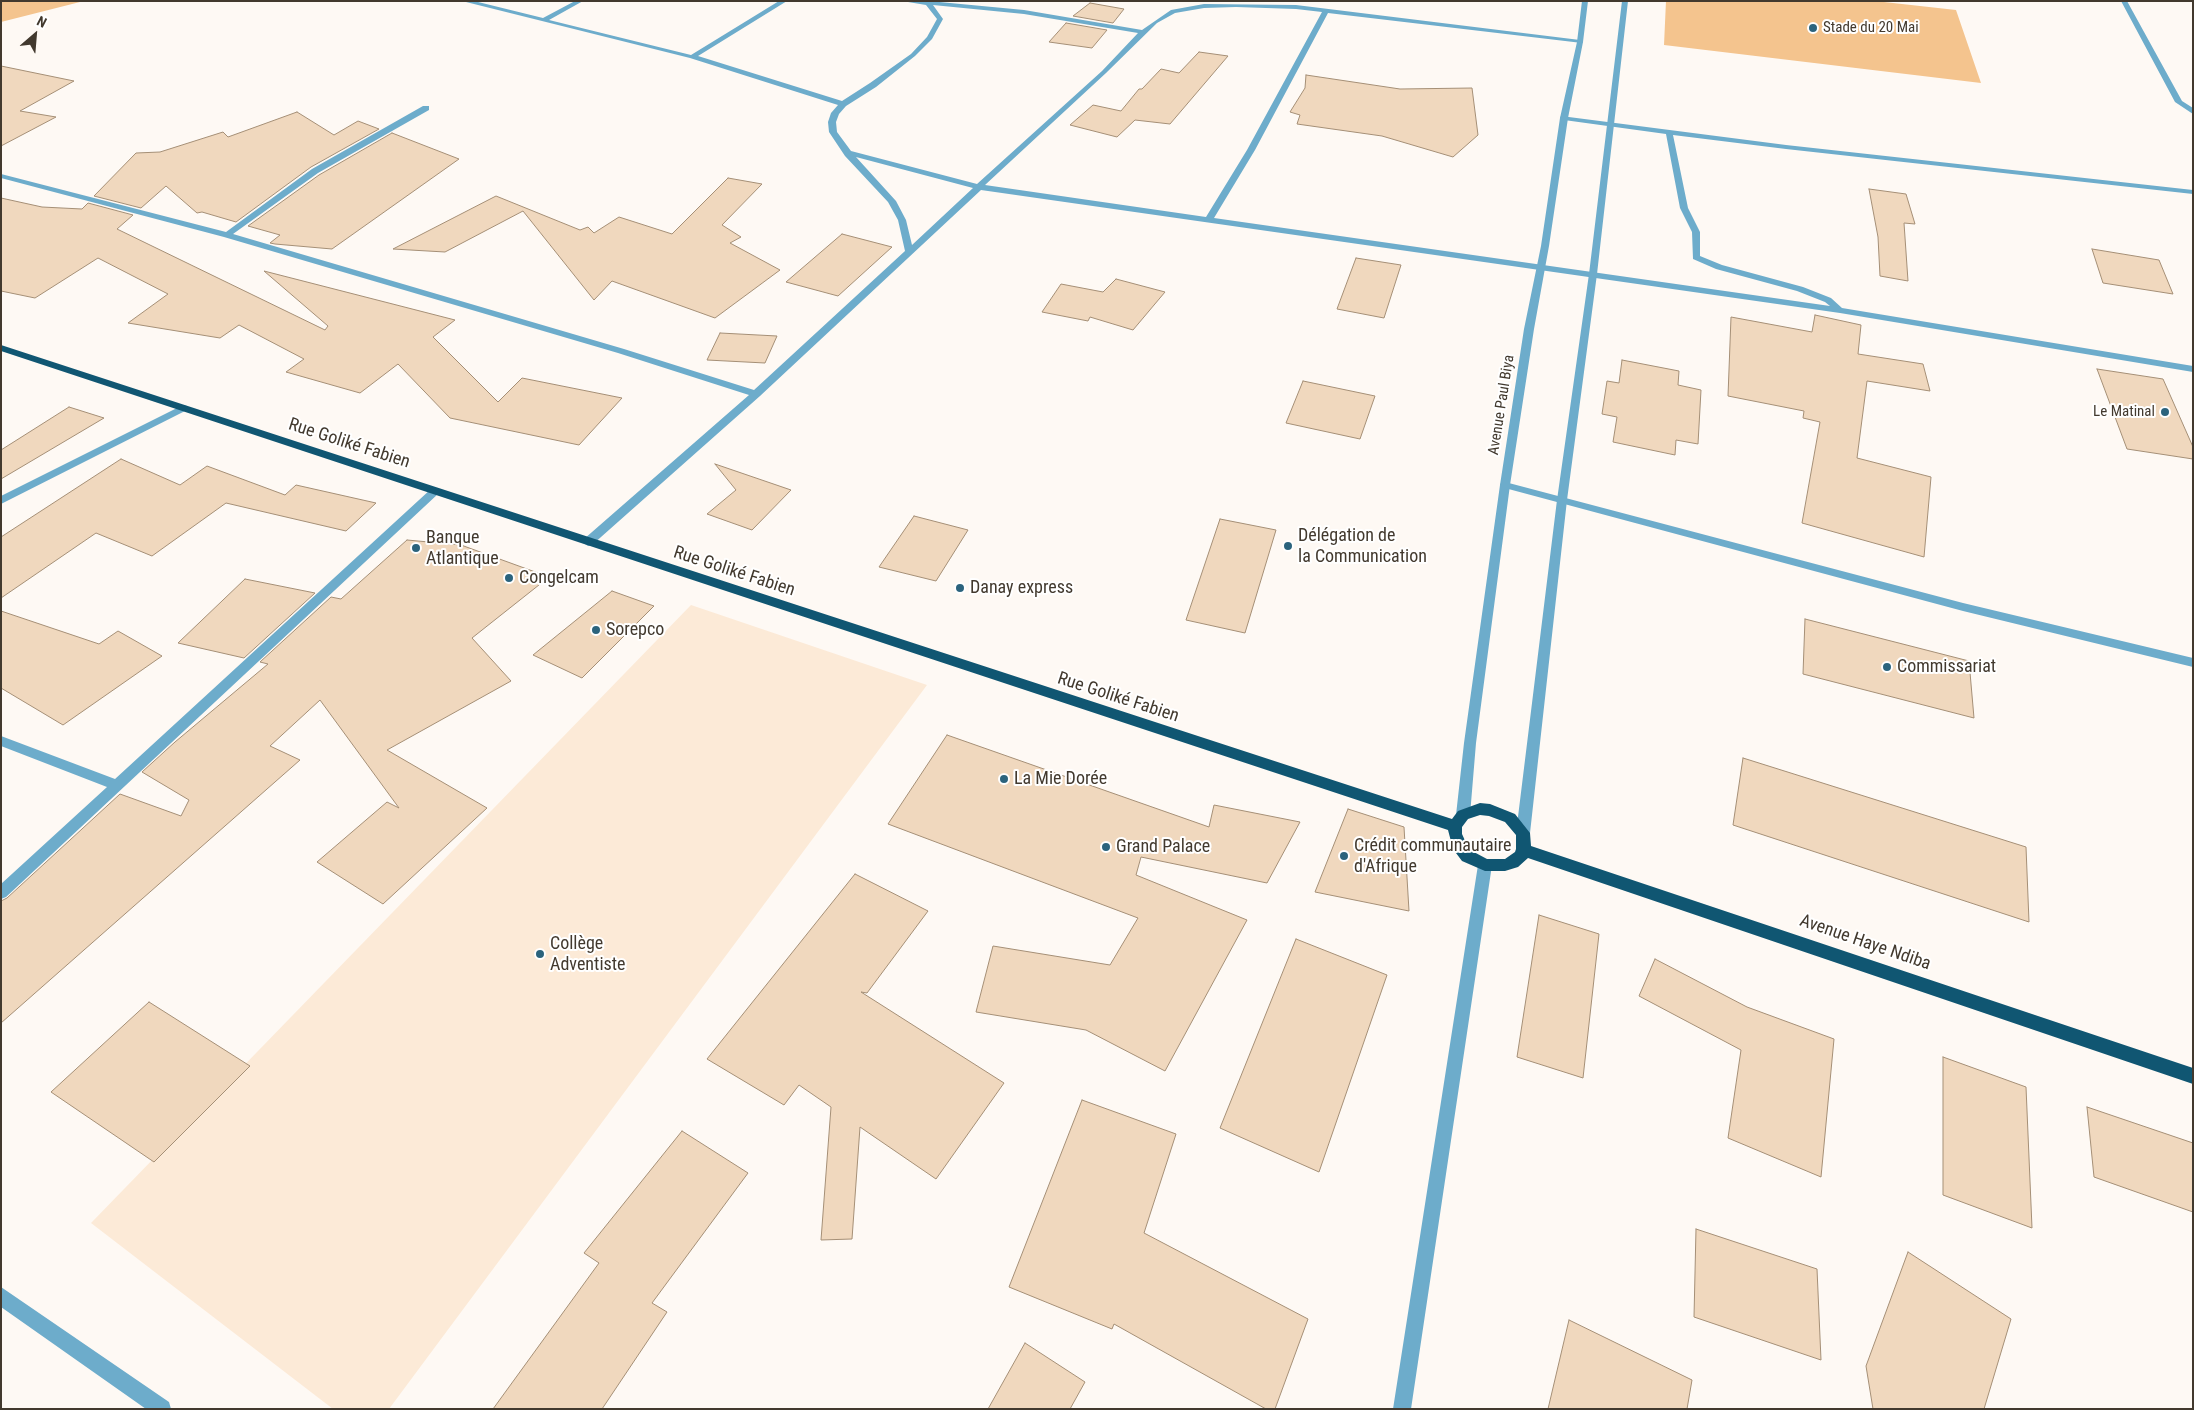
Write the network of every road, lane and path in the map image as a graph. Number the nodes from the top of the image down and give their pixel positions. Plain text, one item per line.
1 (465, 1) edge
2 (580, 1) edge
3 (784, 1) edge
4 (905, 1) edge
5 (973, 1) edge
6 (1283, 1) edge
7 (1585, 1) edge
8 (1625, 1) edge
9 (2124, 1) edge
10 (929, 4) junction
11 (965, 7) junction
12 (1296, 7) junction
13 (1326, 11) junction
14 (945, 17) junction
15 (544, 20) junction
16 (1143, 32) junction
17 (1580, 42) junction
18 (692, 57) junction
19 (843, 104) junction
20 (426, 108) dead end
21 (2193, 112) edge
22 (1564, 118) junction
23 (1610, 125) junction
24 (1669, 131) junction
25 (848, 153) junction
26 (1, 176) edge
27 (979, 187) junction
28 (2193, 192) edge
29 (1208, 221) junction
30 (226, 235) junction
31 (910, 253) junction
32 (1540, 266) junction
33 (1593, 274) junction
34 (1840, 310) junction
35 (1, 348) edge
36 (2193, 369) edge
37 (757, 394) junction
38 (183, 408) junction
39 (1504, 485) junction
40 (435, 491) junction
41 (1, 500) edge
42 (1562, 500) junction
43 (588, 542) junction
44 (2193, 663) edge
45 (1, 741) edge
46 (117, 785) junction
47 (1459, 821) junction
48 (1523, 842) junction
49 (1486, 865) junction
50 (1, 892) edge
51 (2193, 1076) edge
52 (1, 1296) edge
53 (162, 1409) edge
54 (1402, 1409) edge

1 - 15 street
2 - 15 street
3 - 18 street
4 - 10 street
5 - 11 street
6 - 12 street
7 - 17 street, Avenue Paul Biya
8 - 23 street
9 - 21 street
10 - 11 street
10 - 14 street
11 - 14 street
11 - 16 street
12 - 13 street
12 - 16 street
13 - 17 street
13 - 29 street
14 - 19 street
15 - 18 street
16 - 27 street
17 - 22 street, Avenue Paul Biya
18 - 19 street
19 - 25 street
20 - 30 street
22 - 23 street
22 - 32 street, Avenue Paul Biya
23 - 24 street
23 - 33 street
24 - 28 street
24 - 34 street
25 - 27 street
25 - 31 street
26 - 30 street
27 - 29 street
27 - 31 street
29 - 32 street
30 - 37 street
31 - 37 street
32 - 33 street
32 - 39 street, Avenue Paul Biya
33 - 34 street
33 - 42 street
34 - 36 street
35 - 38 highway, Rue Goliké Fabien
37 - 43 street
38 - 40 highway, Rue Goliké Fabien
38 - 41 street
39 - 42 street
39 - 47 street, Avenue Paul Biya
40 - 43 highway, Rue Goliké Fabien
40 - 46 street
42 - 44 street
42 - 48 street
43 - 47 highway, Rue Goliké Fabien
45 - 46 street
46 - 50 street
47 - 48 highway
47 - 49 highway
48 - 49 highway
48 - 51 highway, Avenue Haye Ndiba
49 - 54 street
52 - 53 street

